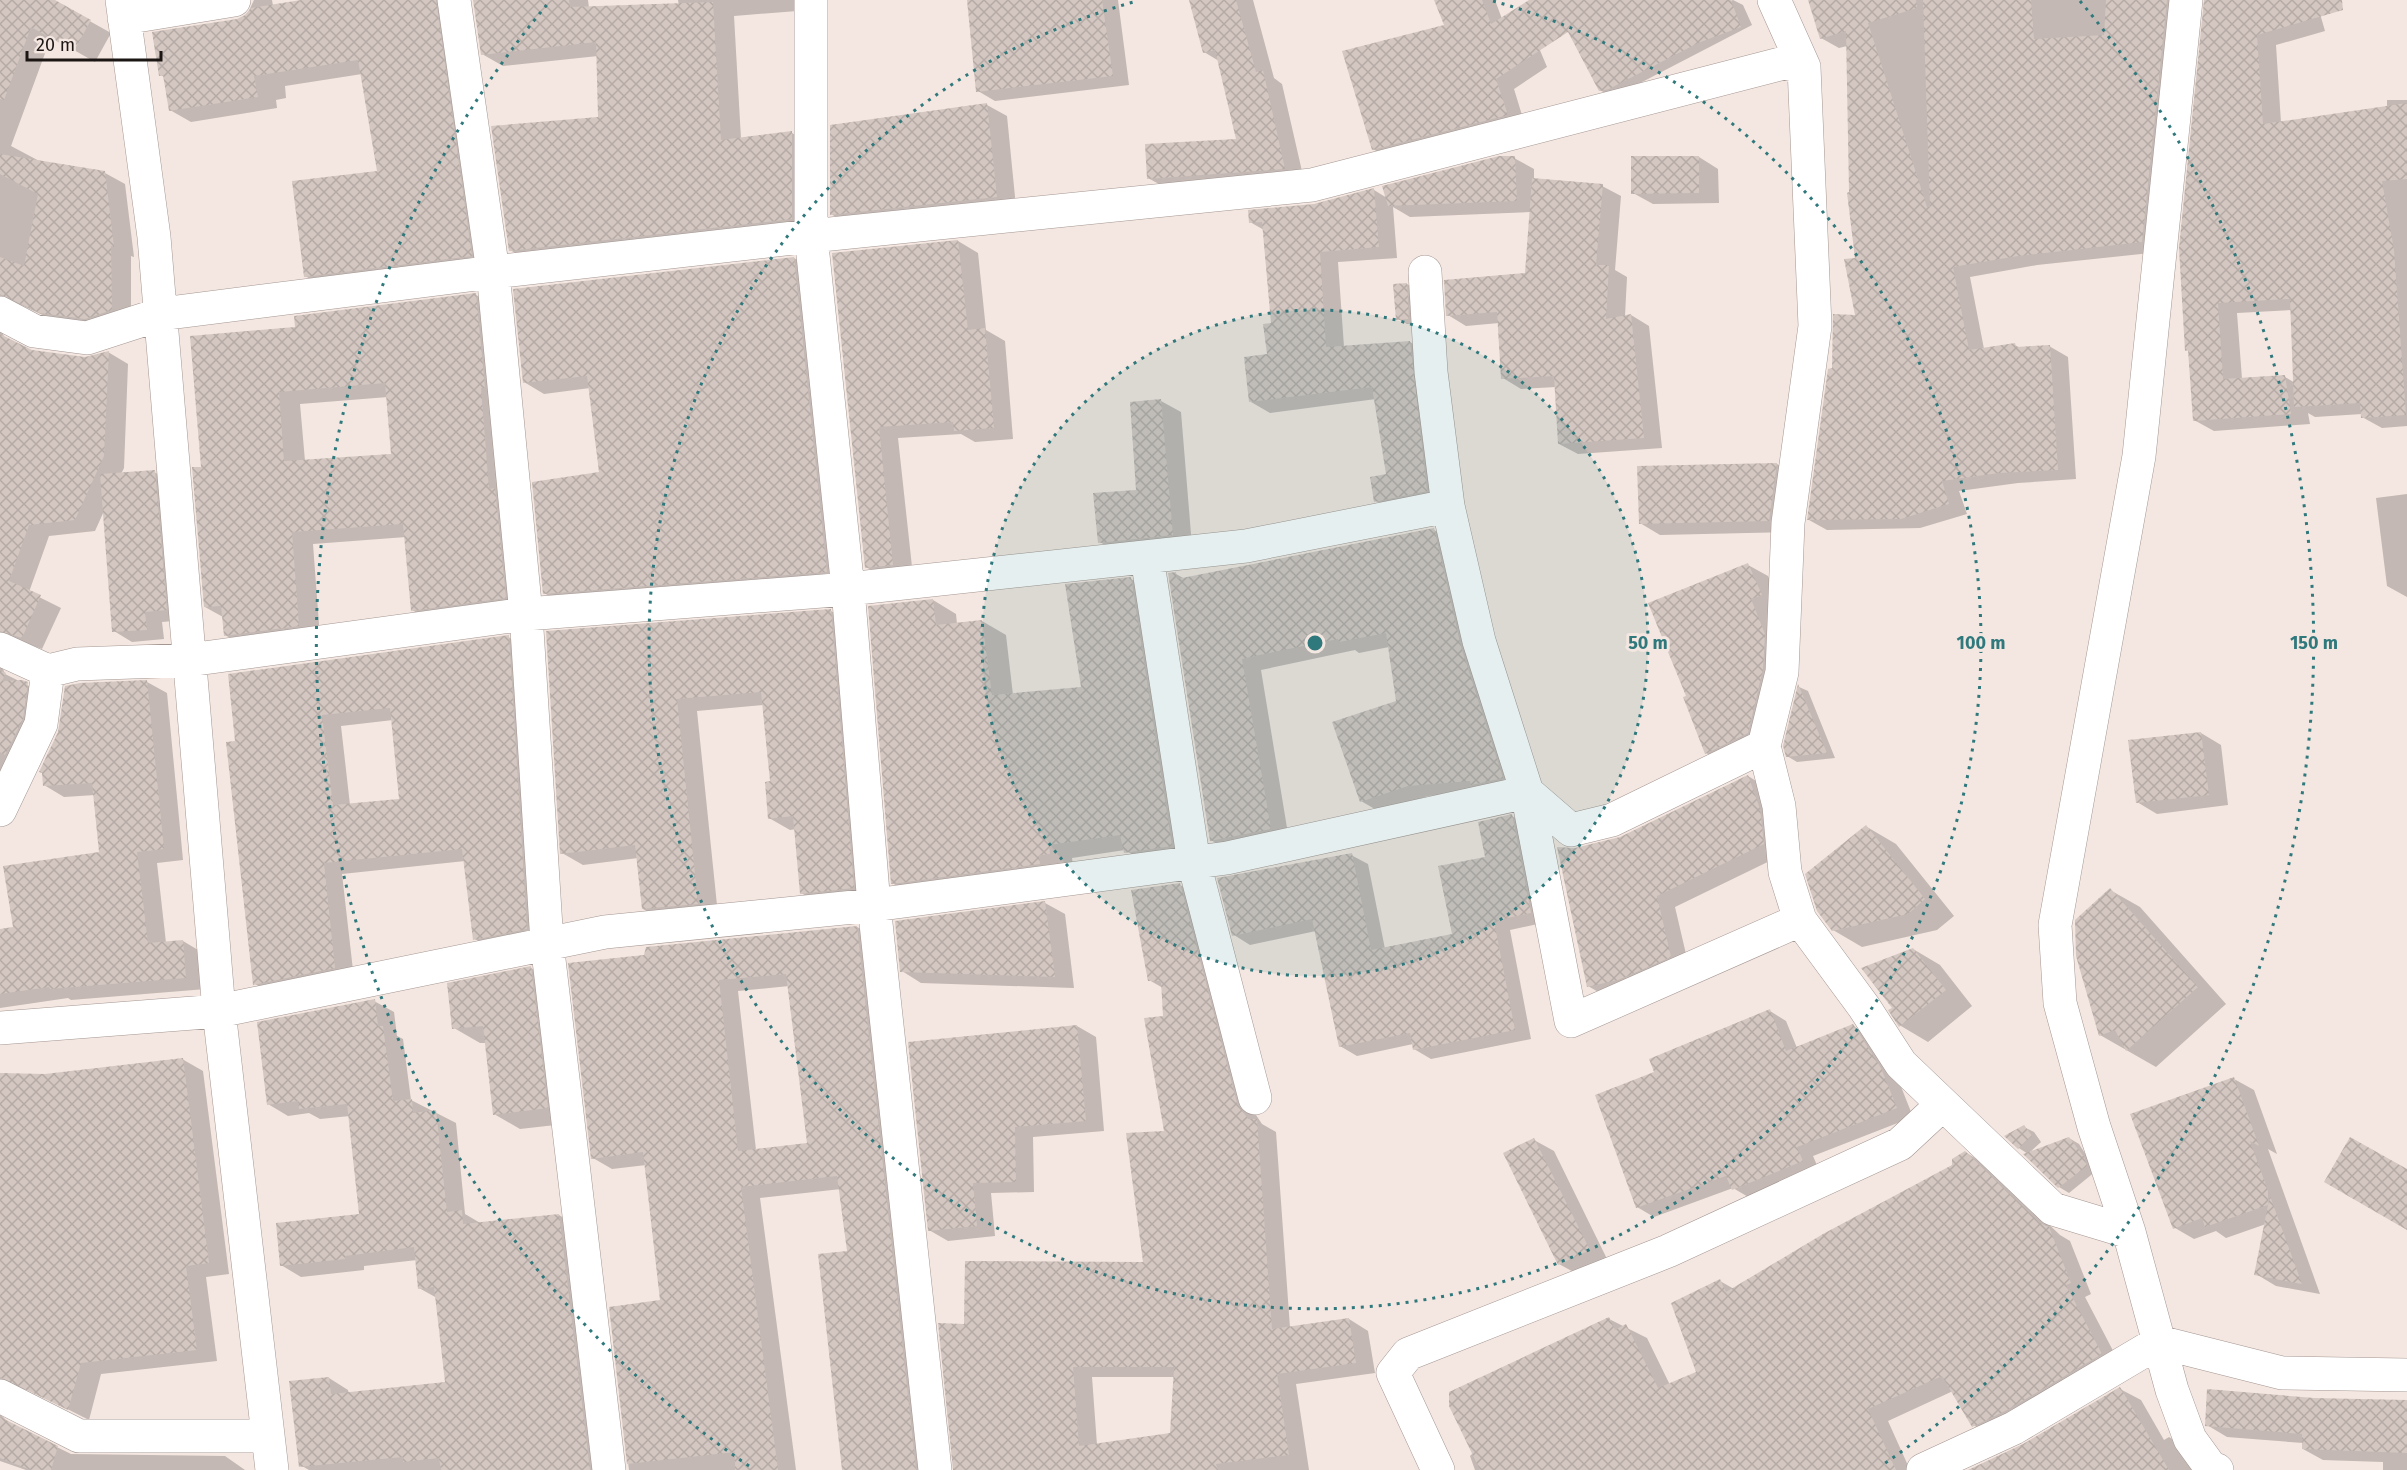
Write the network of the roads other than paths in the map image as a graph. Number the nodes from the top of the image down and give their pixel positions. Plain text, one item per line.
1 (234, 0) edge
2 (454, 0) edge
3 (811, 0) edge
4 (1774, 0) edge
5 (2186, 0) edge
6 (123, 9) edge
7 (1804, 67) junction
8 (811, 236) junction
9 (493, 272) junction
10 (1425, 272) dead end
11 (0, 313) edge
12 (161, 314) junction
13 (1448, 506) junction
14 (1147, 557) junction
15 (848, 589) junction
16 (526, 614) junction
17 (0, 649) edge
18 (189, 660) junction
19 (48, 671) junction
20 (1764, 746) junction
21 (1527, 792) junction
22 (0, 810) edge
23 (1194, 863) junction
24 (874, 905) junction
25 (1800, 920) junction
26 (547, 943) junction
27 (219, 1011) junction
28 (0, 1028) edge
29 (1255, 1098) dead end
30 (1943, 1104) junction
31 (2129, 1232) junction
32 (2159, 1342) junction
33 (2407, 1375) edge
34 (0, 1396) edge
35 (268, 1436) junction
36 (272, 1470) edge
37 (609, 1470) edge
38 (934, 1470) edge
39 (1438, 1470) edge
40 (1923, 1470) edge
41 (2217, 1470) edge

1 - 6 street
2 - 9 street
3 - 8 street
4 - 7 street
5 - 31 street
6 - 12 street
7 - 8 street
7 - 20 street
8 - 9 street
8 - 15 street
9 - 12 street
9 - 16 street
10 - 13 street
11 - 12 street
12 - 18 street
13 - 14 street
13 - 21 street
14 - 15 street
14 - 23 street
15 - 16 street
15 - 24 street
16 - 18 street
16 - 26 street
17 - 19 street
18 - 19 street
18 - 27 street
19 - 22 street
20 - 21 street
20 - 25 street
21 - 23 street
21 - 25 street
23 - 24 street
23 - 29 street
24 - 26 street
24 - 38 street
25 - 30 street
26 - 27 street
26 - 37 street
27 - 28 street
27 - 35 street
30 - 31 street
30 - 39 street
31 - 32 street
32 - 33 street
32 - 40 street
32 - 41 street
34 - 35 street
35 - 36 street

